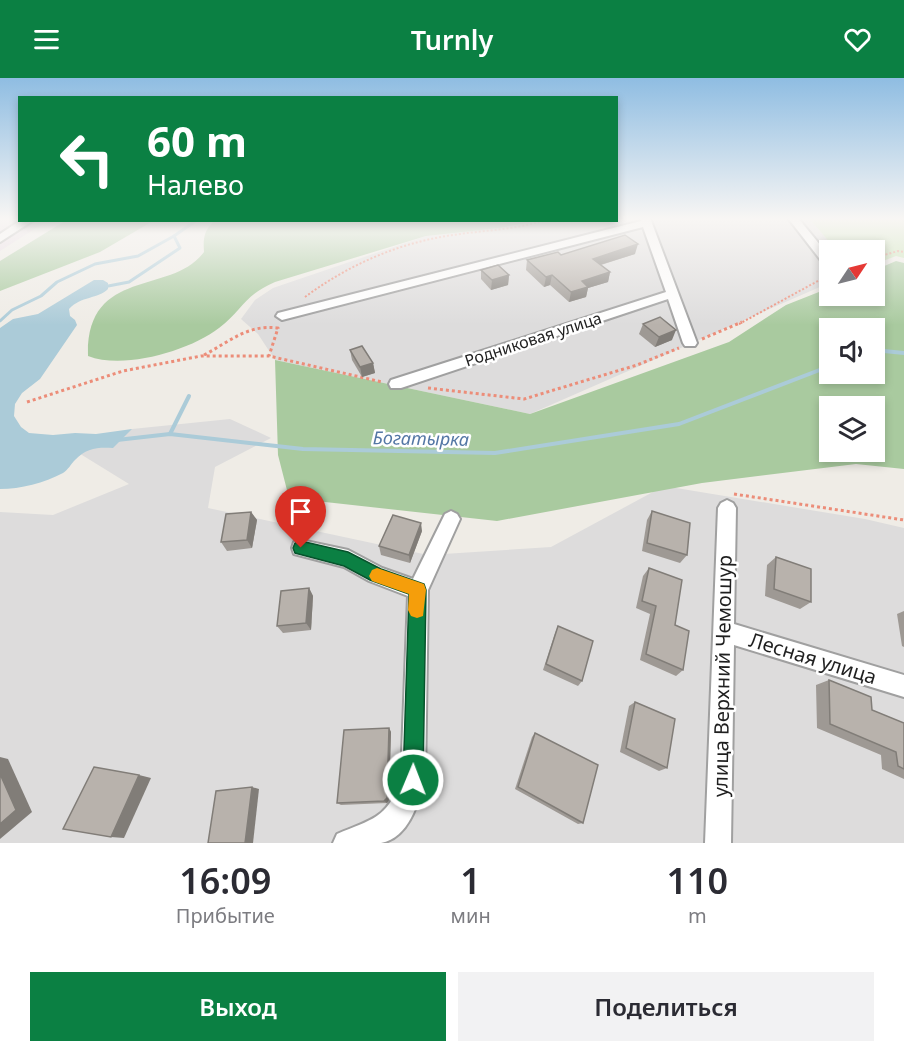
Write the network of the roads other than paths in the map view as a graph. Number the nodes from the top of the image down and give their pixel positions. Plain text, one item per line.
1 (517, 254) edge
2 (657, 254) edge
3 (671, 294) junction
4 (282, 315) road end
5 (690, 343) dead end
6 (396, 384) dead end
7 (727, 508) road end
8 (451, 519) dead end
9 (301, 548) dead end
10 (418, 590) junction
11 (722, 631) junction
12 (904, 686) edge
13 (346, 843) edge
14 (718, 843) edge

1 - 4 street
2 - 3 street
3 - 5 street
3 - 6 street, Родниковая улица
7 - 11 street, улица Верхний Чемошур
8 - 10 street
9 - 10 street
10 - 13 street
11 - 12 street, Лесная улица
11 - 14 street, улица Верхний Чемошур

